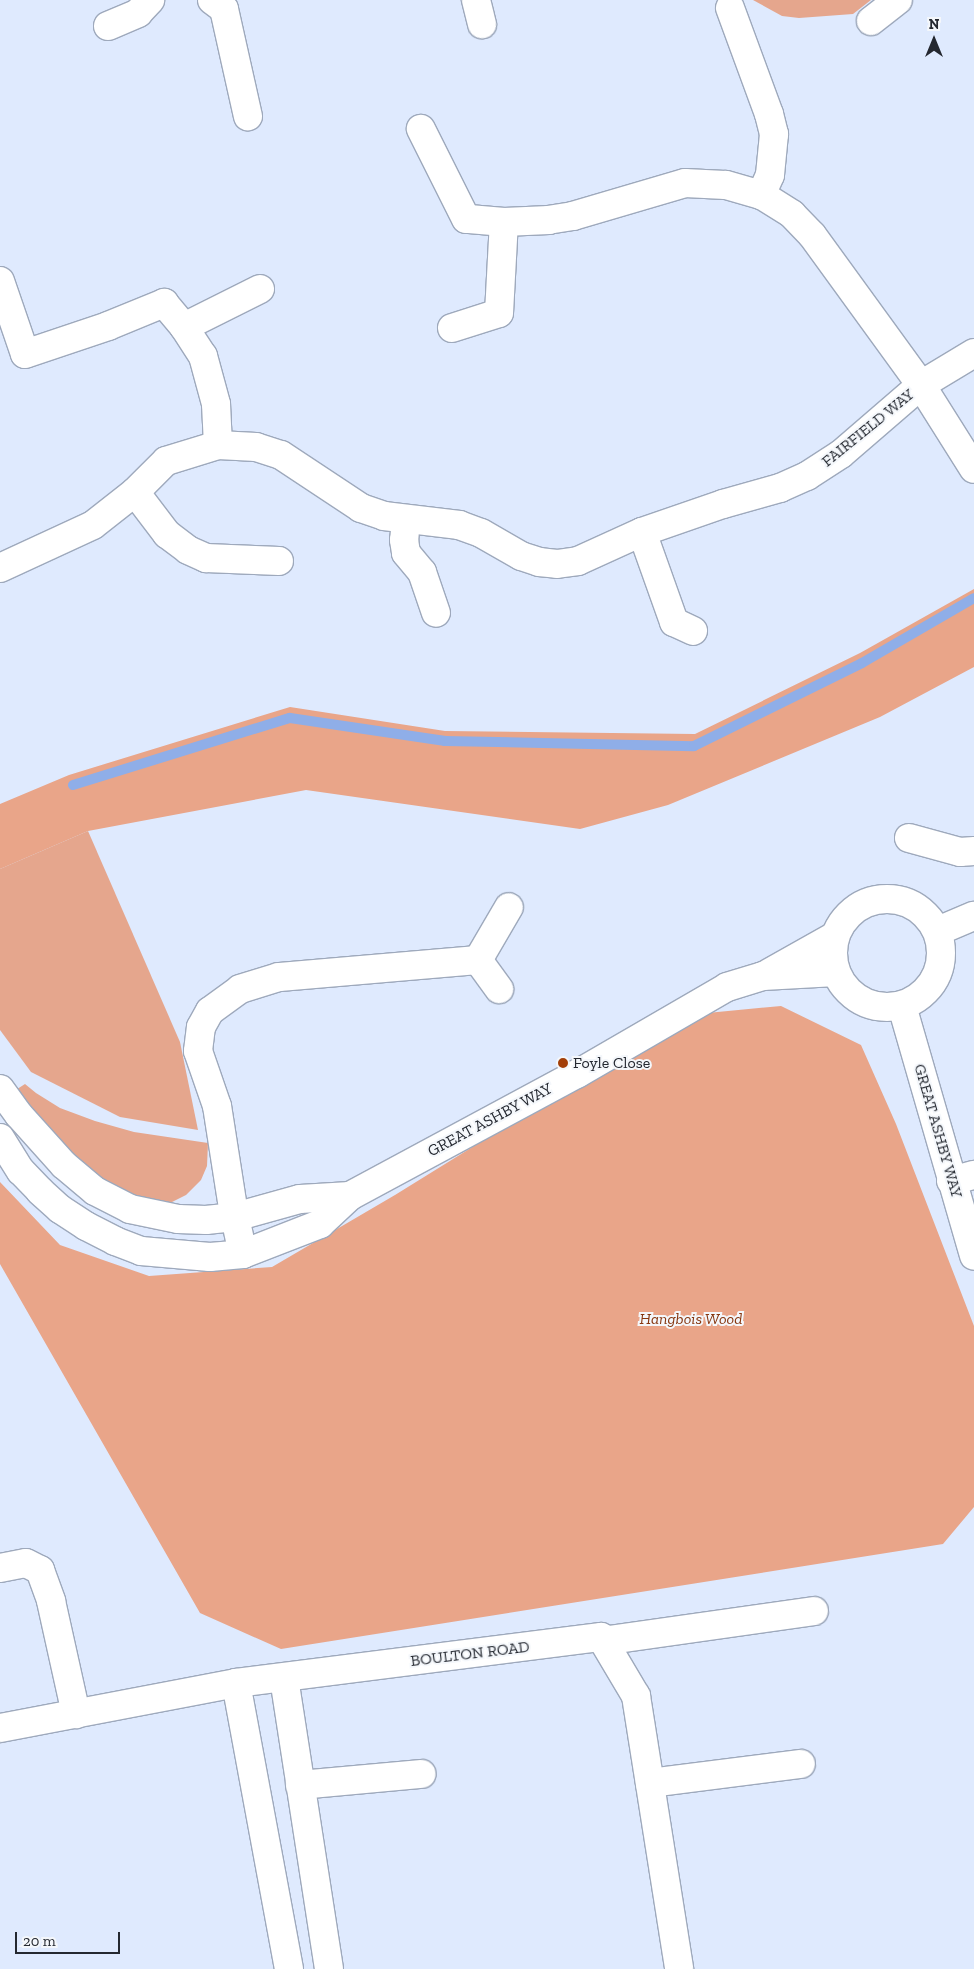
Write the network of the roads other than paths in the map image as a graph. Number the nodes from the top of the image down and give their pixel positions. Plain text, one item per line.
1 (150, 0) edge
2 (212, 0) edge
3 (898, 0) edge
4 (730, 8) dead end
5 (872, 21) dead end
6 (108, 26) dead end
7 (248, 116) dead end
8 (421, 129) dead end
9 (761, 195) junction
10 (504, 222) junction
11 (0, 281) edge
12 (260, 289) dead end
13 (184, 327) junction
14 (452, 328) dead end
15 (974, 353) edge
16 (921, 385) junction
17 (218, 445) junction
18 (974, 469) edge
19 (135, 492) junction
20 (406, 519) junction
21 (642, 532) junction
22 (279, 561) dead end
23 (0, 568) edge
24 (436, 613) dead end
25 (693, 631) dead end
26 (909, 838) dead end
27 (974, 850) edge
28 (509, 906) dead end
29 (974, 916) edge
30 (938, 931) junction
31 (835, 936) junction
32 (478, 960) junction
33 (836, 972) junction
34 (763, 976) junction
35 (499, 989) dead end
36 (902, 1006) junction
37 (0, 1089) edge
38 (0, 1138) edge
39 (963, 1178) edge
40 (350, 1196) junction
41 (235, 1218) junction
42 (243, 1254) junction
43 (974, 1256) edge
44 (0, 1568) edge
45 (814, 1611) dead end
46 (603, 1641) junction
47 (284, 1678) junction
48 (236, 1683) junction
49 (76, 1714) junction
50 (0, 1728) edge
51 (801, 1764) dead end
52 (422, 1774) dead end
53 (650, 1783) junction
54 (300, 1785) junction
55 (289, 1969) edge
56 (329, 1969) edge
57 (680, 1969) edge

1 - 6 street
2 - 7 street
3 - 5 street
4 - 9 street
8 - 10 street, FAIRFIELD WAY
9 - 10 street, FAIRFIELD WAY
9 - 16 street, FAIRFIELD WAY
10 - 14 street
11 - 13 street
12 - 13 street
13 - 17 street
15 - 16 street
16 - 18 street
16 - 21 street, FAIRFIELD WAY
17 - 19 street, FAIRFIELD WAY
17 - 20 street, FAIRFIELD WAY
19 - 22 street
19 - 23 street, FAIRFIELD WAY
20 - 21 street, FAIRFIELD WAY
20 - 24 street
21 - 25 street
26 - 27 street
28 - 32 street
29 - 30 street
30 - 31 street
30 - 36 street
31 - 33 street
31 - 34 street, GREAT ASHBY WAY
32 - 35 street
32 - 41 street
33 - 34 street, GREAT ASHBY WAY
33 - 36 street
34 - 40 street, GREAT ASHBY WAY
36 - 39 street, GREAT ASHBY WAY
37 - 41 street, GREAT ASHBY WAY
38 - 42 street, GREAT ASHBY WAY
39 - 43 street, GREAT ASHBY WAY
40 - 41 street, GREAT ASHBY WAY
40 - 42 street, GREAT ASHBY WAY
41 - 42 street
44 - 49 street
45 - 46 street
46 - 47 street, BOULTON ROAD
46 - 53 street
47 - 48 street, BOULTON ROAD
47 - 54 street
48 - 49 street, BOULTON ROAD
48 - 55 street
49 - 50 street, BOULTON ROAD
51 - 53 street
52 - 54 street
53 - 57 street
54 - 56 street

